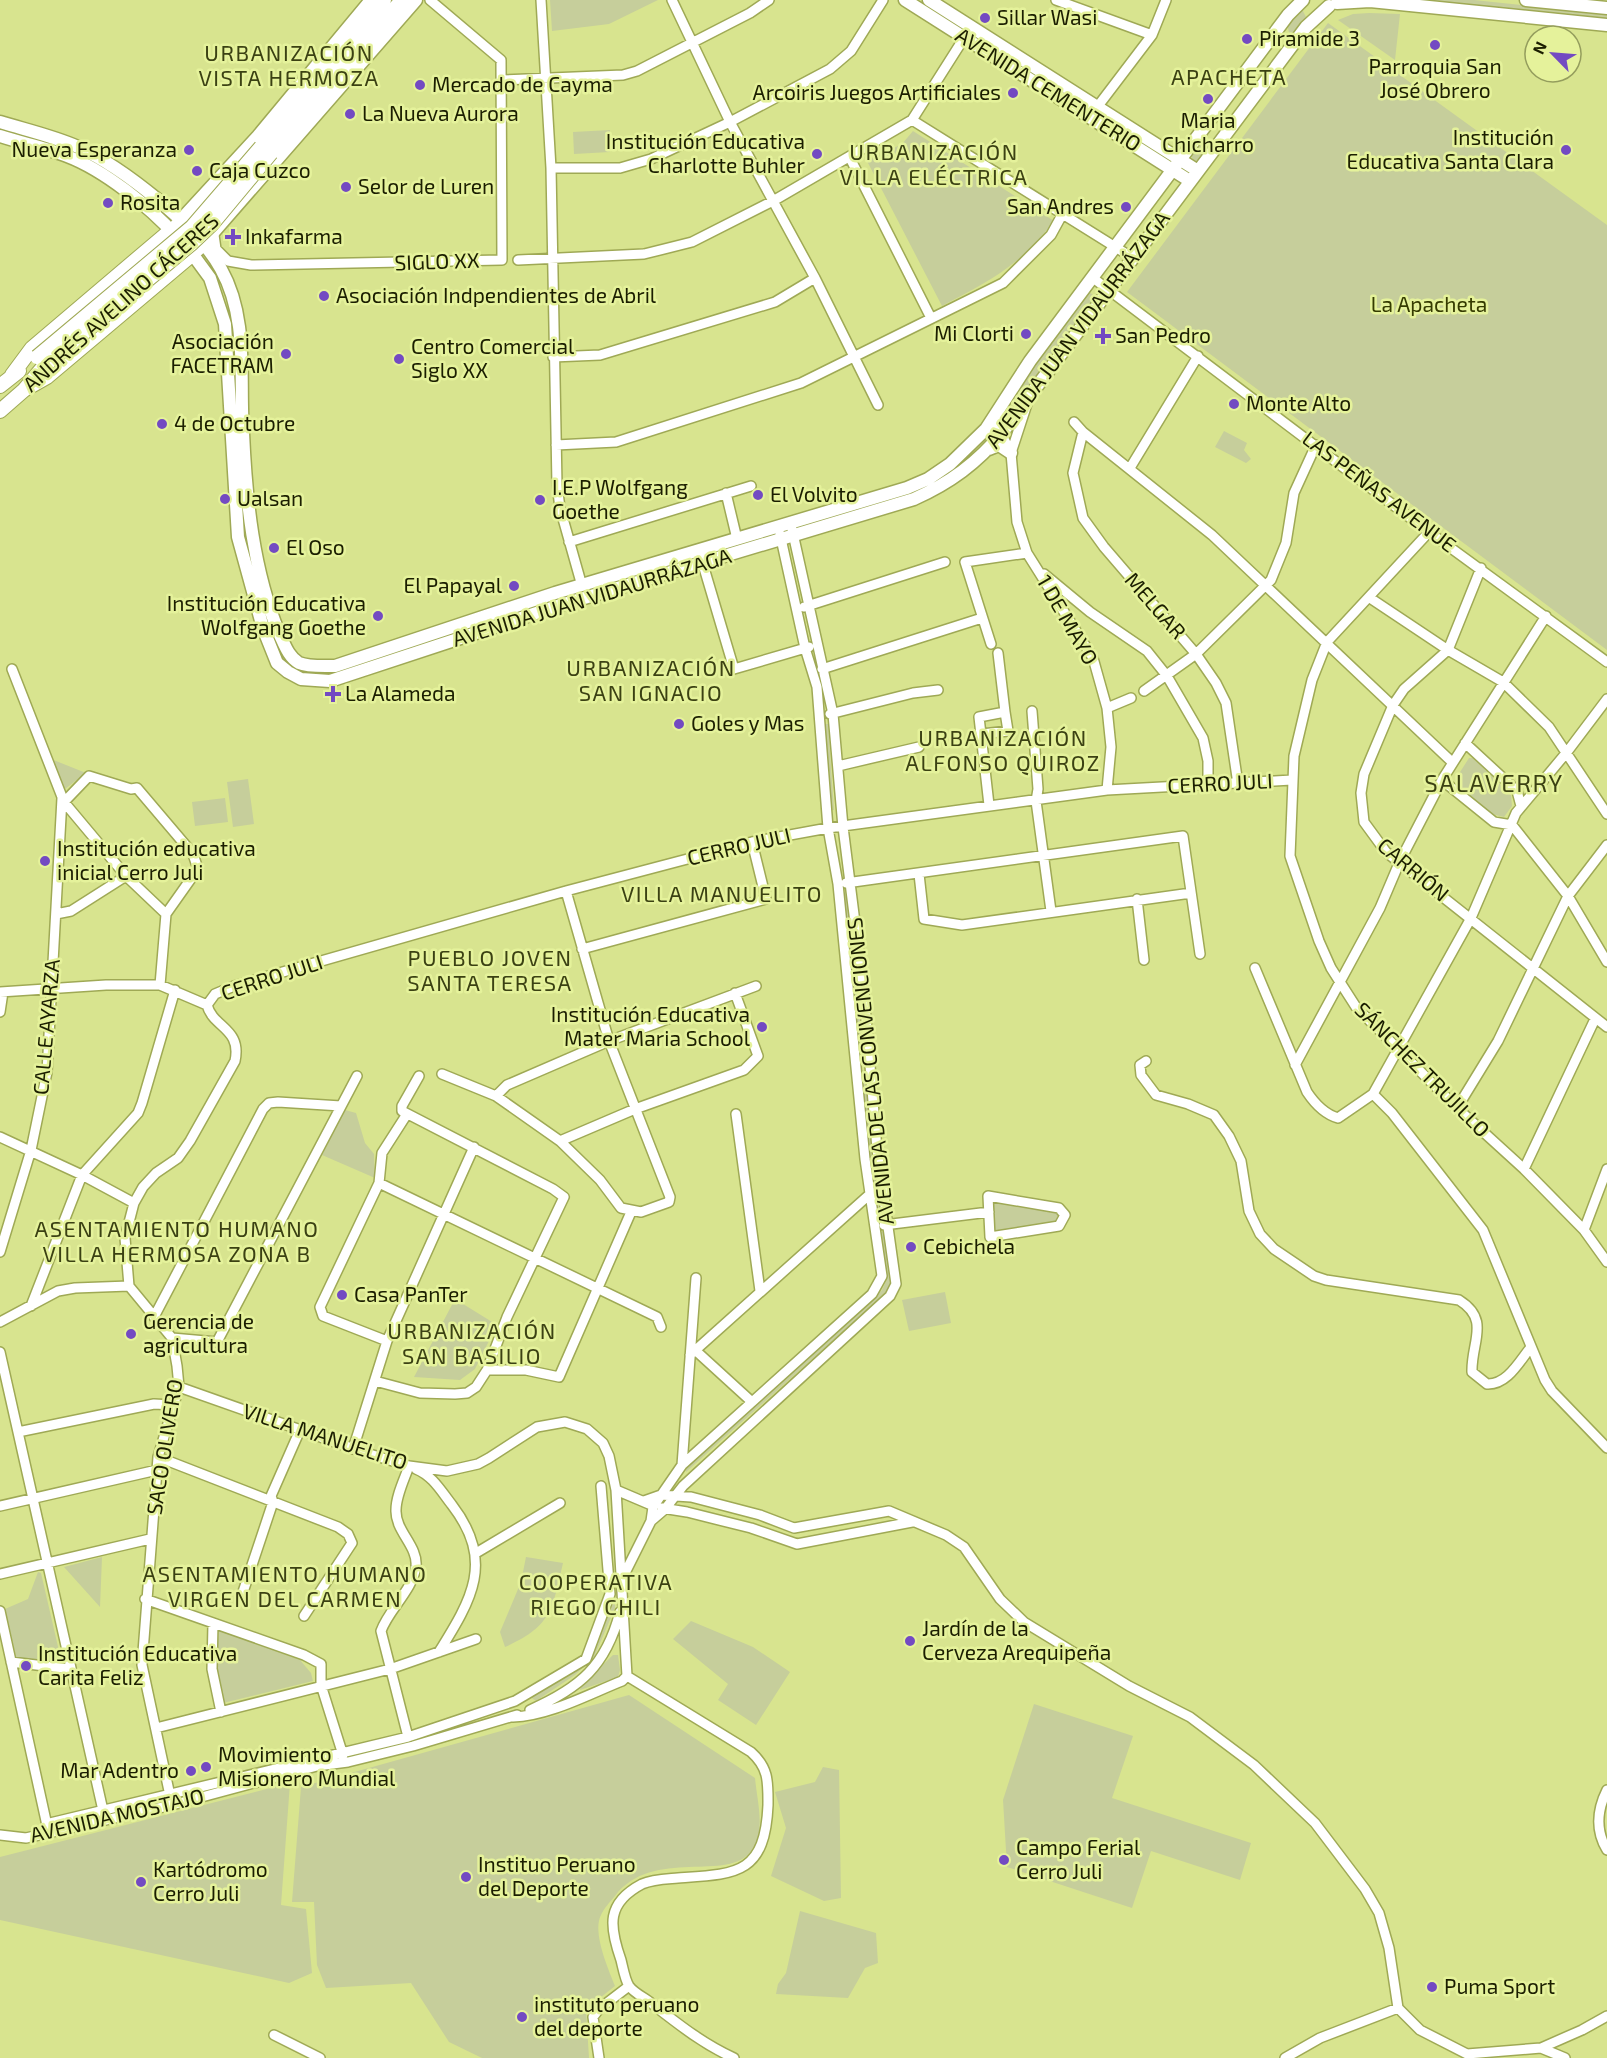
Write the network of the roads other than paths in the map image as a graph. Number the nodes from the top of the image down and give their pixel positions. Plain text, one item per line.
1 (371, 0) edge
2 (384, 0) edge
3 (402, 0) edge
4 (416, 0) edge
5 (430, 0) edge
6 (541, 0) edge
7 (672, 0) edge
8 (769, 0) edge
9 (883, 0) edge
10 (905, 0) edge
11 (929, 0) edge
12 (1056, 0) edge
13 (1166, 0) edge
14 (1303, 0) edge
15 (1309, 0) edge
16 (1526, 0) edge
17 (1336, 3) edge
18 (1586, 3) edge
19 (1607, 8) edge
20 (1607, 25) edge
21 (971, 27) junction
22 (1152, 36) junction
23 (964, 39) junction
24 (693, 43) junction
25 (547, 78) junction
26 (501, 80) junction
27 (1098, 106) junction
28 (912, 120) junction
29 (0, 122) edge
30 (730, 122) junction
31 (0, 136) edge
32 (266, 150) junction
33 (850, 158) junction
34 (1178, 164) junction
35 (551, 168) junction
36 (1198, 171) junction
37 (1190, 182) junction
38 (773, 201) junction
39 (1063, 213) junction
40 (182, 220) junction
41 (171, 230) junction
42 (214, 235) junction
43 (205, 245) junction
44 (1117, 246) junction
45 (193, 254) junction
46 (1133, 258) junction
47 (552, 259) junction
48 (518, 260) dead end
49 (223, 262) junction
50 (210, 278) junction
51 (815, 278) junction
52 (1093, 278) junction
53 (1109, 290) junction
54 (931, 318) junction
55 (1198, 356) junction
56 (553, 357) junction
57 (855, 357) junction
58 (41, 361) junction
59 (12, 375) junction
60 (0, 386) edge
61 (24, 390) junction
62 (1030, 397) junction
63 (878, 405) dead end
64 (1000, 406) junction
65 (0, 411) edge
66 (1074, 422) dead end
67 (1083, 432) junction
68 (1002, 433) junction
69 (556, 445) junction
70 (1316, 445) junction
71 (988, 450) junction
72 (1011, 453) junction
73 (1130, 468) junction
74 (750, 486) dead end
75 (726, 493) junction
76 (250, 501) junction
77 (235, 503) junction
78 (784, 524) junction
79 (1429, 532) junction
80 (788, 537) junction
81 (737, 539) junction
82 (569, 542) junction
83 (1027, 553) junction
84 (701, 557) junction
85 (945, 562) dead end
86 (1036, 568) junction
87 (1481, 568) junction
88 (1266, 585) junction
89 (582, 586) junction
90 (1370, 597) junction
91 (808, 605) junction
92 (796, 609) junction
93 (1546, 616) junction
94 (982, 618) junction
95 (1327, 642) junction
96 (991, 644) dead end
97 (816, 645) junction
98 (805, 648) junction
99 (1448, 650) junction
100 (998, 653) dead end
101 (1196, 654) junction
102 (1607, 662) edge
103 (12, 669) dead end
104 (822, 669) junction
105 (1167, 676) junction
106 (1503, 682) junction
107 (938, 690) dead end
108 (1144, 691) dead end
109 (1131, 698) dead end
110 (1607, 699) edge
111 (1393, 705) junction
112 (1107, 708) junction
113 (1032, 711) dead end
114 (1005, 712) junction
115 (819, 714) junction
116 (833, 714) junction
117 (981, 734) junction
118 (1465, 742) junction
119 (919, 747) dead end
120 (1567, 753) junction
121 (1452, 762) junction
122 (837, 766) junction
123 (1292, 780) junction
124 (1442, 780) junction
125 (1238, 784) junction
126 (1208, 785) junction
127 (1107, 790) junction
128 (63, 800) junction
129 (1036, 801) junction
130 (989, 805) junction
131 (1521, 806) junction
132 (1607, 814) edge
133 (1512, 825) junction
134 (843, 826) junction
135 (828, 828) junction
136 (752, 842) junction
137 (1607, 844) edge
138 (1044, 855) junction
139 (1400, 861) junction
140 (919, 874) junction
141 (126, 876) junction
142 (850, 882) junction
143 (838, 884) junction
144 (566, 891) junction
145 (1191, 893) junction
146 (1568, 896) junction
147 (1137, 899) junction
148 (1051, 911) junction
149 (56, 914) junction
150 (166, 914) junction
151 (1471, 918) junction
152 (582, 949) junction
153 (1200, 954) dead end
154 (1144, 960) dead end
155 (1607, 962) edge
156 (1255, 968) dead end
157 (1533, 968) junction
158 (1339, 981) junction
159 (160, 985) junction
160 (756, 986) dead end
161 (53, 988) junction
162 (175, 990) junction
163 (1, 992) edge
164 (735, 993) junction
165 (207, 1005) junction
166 (0, 1012) edge
167 (1595, 1019) junction
168 (1607, 1028) edge
169 (609, 1041) junction
170 (1398, 1050) junction
171 (1146, 1061) dead end
172 (1295, 1065) junction
173 (870, 1069) junction
174 (856, 1071) junction
175 (442, 1074) dead end
176 (357, 1076) dead end
177 (419, 1076) dead end
178 (1372, 1094) junction
179 (496, 1096) junction
180 (341, 1106) junction
181 (1457, 1108) junction
182 (635, 1109) junction
183 (406, 1114) junction
184 (736, 1114) dead end
185 (0, 1137) edge
186 (560, 1141) junction
187 (474, 1147) junction
188 (31, 1150) junction
189 (1524, 1169) junction
190 (1607, 1169) edge
191 (82, 1175) junction
192 (379, 1183) junction
193 (870, 1194) junction
194 (134, 1203) junction
195 (631, 1212) junction
196 (989, 1212) junction
197 (442, 1213) junction
198 (888, 1224) junction
199 (875, 1226) junction
200 (1584, 1230) junction
201 (0, 1252) edge
202 (536, 1256) junction
203 (1607, 1262) edge
204 (696, 1278) dead end
205 (129, 1286) junction
206 (599, 1289) junction
207 (760, 1291) junction
208 (31, 1306) junction
209 (154, 1317) junction
210 (0, 1322) edge
211 (661, 1326) dead end
212 (172, 1338) junction
213 (387, 1341) junction
214 (1531, 1347) junction
215 (0, 1352) edge
216 (693, 1353) junction
217 (487, 1370) junction
218 (375, 1381) junction
219 (179, 1387) junction
220 (752, 1402) junction
221 (172, 1405) junction
222 (300, 1430) junction
223 (18, 1432) junction
224 (1607, 1448) edge
225 (352, 1449) junction
226 (159, 1457) junction
227 (682, 1465) junction
228 (409, 1466) junction
229 (157, 1470) junction
230 (601, 1486) dead end
231 (616, 1490) junction
232 (661, 1495) junction
233 (673, 1496) junction
234 (32, 1497) junction
235 (644, 1501) junction
236 (273, 1502) junction
237 (560, 1503) dead end
238 (0, 1506) edge
239 (653, 1507) junction
240 (665, 1509) junction
241 (651, 1521) junction
242 (912, 1522) junction
243 (150, 1539) junction
244 (476, 1553) junction
245 (46, 1565) junction
246 (0, 1574) edge
247 (621, 1581) junction
248 (243, 1592) dead end
249 (145, 1599) junction
250 (621, 1607) junction
251 (0, 1611) edge
252 (303, 1616) dead end
253 (213, 1623) junction
254 (477, 1640) dead end
255 (440, 1652) junction
256 (11, 1662) junction
257 (70, 1669) junction
258 (390, 1670) junction
259 (627, 1676) junction
260 (321, 1685) junction
261 (221, 1712) junction
262 (513, 1717) junction
263 (156, 1728) junction
264 (408, 1737) junction
265 (341, 1752) junction
266 (348, 1762) junction
267 (1607, 1790) edge
268 (169, 1794) junction
269 (171, 1804) junction
270 (104, 1815) junction
271 (47, 1829) junction
272 (0, 1835) edge
273 (1607, 1850) edge
274 (629, 1986) junction
275 (1398, 2008) junction
276 (1607, 2016) edge
277 (274, 2034) dead end
278 (1541, 2048) junction
279 (320, 2058) edge
280 (599, 2058) edge
281 (734, 2058) edge
282 (1285, 2058) edge
283 (1565, 2058) edge

1 - 40 main road, ANDRÉS AVELINO CÁCERES
2 - 32 highway, ANDRÉS AVELINO CÁCERES
3 - 32 highway, ANDRÉS AVELINO CÁCERES
4 - 42 main road, ANDRÉS AVELINO CÁCERES
5 - 26 street
6 - 25 street
7 - 24 street
8 - 24 street
9 - 30 street
10 - 23 main road, AVENIDA CEMENTERIO
11 - 21 main road, AVENIDA CEMENTERIO
12 - 22 street
13 - 22 street
14 - 34 main road, AVENIDA JUAN VIDAURRÁZAGA
15 - 17 main road
16 - 18 main road
17 - 20 main road
17 - 36 main road, AVENIDA JUAN VIDAURRÁZAGA
18 - 19 main road
21 - 23 street
21 - 27 main road, AVENIDA CEMENTERIO
22 - 27 street
23 - 28 street
23 - 34 main road, AVENIDA CEMENTERIO
24 - 25 street
24 - 30 street
25 - 26 street
25 - 35 street
26 - 49 street, SIGLO XX
27 - 34 main road, AVENIDA CEMENTERIO
28 - 33 street
28 - 39 street
29 - 40 main road, AVENIDA JUAN VIDAURRÁZAGA
30 - 35 street
30 - 38 street
31 - 41 main road, AVENIDA JUAN VIDAURRÁZAGA
32 - 58 highway, ANDRÉS AVELINO CÁCERES, bridge
33 - 38 street
33 - 54 street
34 - 36 main road, AVENIDA CEMENTERIO
34 - 37 main road, AVENIDA CEMENTERIO
34 - 44 main road, AVENIDA JUAN VIDAURRÁZAGA
35 - 47 street
36 - 37 main road, AVENIDA JUAN VIDAURRÁZAGA
37 - 46 main road, AVENIDA JUAN VIDAURRÁZAGA
38 - 47 street
38 - 51 street
39 - 44 street
39 - 54 street
40 - 41 main road, ANDRÉS AVELINO CÁCERES
40 - 43 main road, AVENIDA JUAN VIDAURRÁZAGA
41 - 45 main road, AVENIDA JUAN VIDAURRÁZAGA
41 - 59 highway
42 - 43 main road, ANDRÉS AVELINO CÁCERES
42 - 49 street
43 - 45 main road, ANDRÉS AVELINO CÁCERES
43 - 49 main road, AVENIDA JUAN VIDAURRÁZAGA
44 - 46 street
44 - 52 main road, AVENIDA JUAN VIDAURRÁZAGA
45 - 50 main road, AVENIDA JUAN VIDAURRÁZAGA
45 - 61 highway
46 - 53 main road, AVENIDA JUAN VIDAURRÁZAGA
47 - 48 street
47 - 56 street
49 - 50 street
49 - 76 main road, AVENIDA JUAN VIDAURRÁZAGA
50 - 77 main road, AVENIDA JUAN VIDAURRÁZAGA
51 - 56 street
51 - 57 street
52 - 53 street, LAS PEÑAS AVENUE
52 - 64 main road, AVENIDA JUAN VIDAURRÁZAGA
53 - 55 street, LAS PEÑAS AVENUE
53 - 62 main road, AVENIDA JUAN VIDAURRÁZAGA
54 - 57 street
55 - 70 street, LAS PEÑAS AVENUE
55 - 73 street
56 - 69 street
57 - 63 street
57 - 69 street
58 - 59 highway, ANDRÉS AVELINO CÁCERES
58 - 61 highway, ANDRÉS AVELINO CÁCERES
59 - 60 highway, ANDRÉS AVELINO CÁCERES
61 - 65 highway, ANDRÉS AVELINO CÁCERES
62 - 68 main road, AVENIDA JUAN VIDAURRÁZAGA
62 - 72 street, 1 DE MAYO
64 - 68 street, 1 DE MAYO
64 - 78 main road, AVENIDA JUAN VIDAURRÁZAGA
66 - 67 street
67 - 73 street
67 - 101 street, MELGAR
68 - 71 main road, AVENIDA JUAN VIDAURRÁZAGA
68 - 72 street, 1 DE MAYO
69 - 82 street
70 - 79 street, LAS PEÑAS AVENUE
70 - 88 street
71 - 72 main road
71 - 80 main road, AVENIDA JUAN VIDAURRÁZAGA
72 - 83 street, 1 DE MAYO
73 - 88 street
74 - 75 street
75 - 81 street
75 - 82 street
76 - 77 main road
76 - 89 main road, AVENIDA JUAN VIDAURRÁZAGA
77 - 84 main road, AVENIDA JUAN VIDAURRÁZAGA
78 - 80 street, AVENIDA DE LAS CONVENCIONES
78 - 81 main road, AVENIDA JUAN VIDAURRÁZAGA
79 - 87 street, LAS PEÑAS AVENUE
79 - 90 street, SÁNCHEZ TRUJILLO
80 - 84 main road, AVENIDA JUAN VIDAURRÁZAGA
80 - 91 street, AVENIDA DE LAS CONVENCIONES
80 - 92 street, AVENIDA DE LAS CONVENCIONES
81 - 84 main road, AVENIDA JUAN VIDAURRÁZAGA
82 - 89 street
83 - 86 street, 1 DE MAYO
83 - 94 street
84 - 89 main road, AVENIDA JUAN VIDAURRÁZAGA
84 - 98 street
85 - 91 street
86 - 105 street
86 - 112 street, 1 DE MAYO
87 - 93 street, LAS PEÑAS AVENUE
87 - 99 street, CARRIÓN
88 - 95 street
88 - 101 street
90 - 95 street, SÁNCHEZ TRUJILLO
90 - 99 street
91 - 92 street
91 - 97 street, AVENIDA DE LAS CONVENCIONES
92 - 98 street, AVENIDA DE LAS CONVENCIONES
93 - 102 street, LAS PEÑAS AVENUE
93 - 106 street
94 - 96 street
94 - 104 street
95 - 111 street
95 - 123 street, SÁNCHEZ TRUJILLO
97 - 98 street
97 - 104 street, AVENIDA DE LAS CONVENCIONES
98 - 115 street, AVENIDA DE LAS CONVENCIONES
99 - 106 street
99 - 111 street, CARRIÓN
100 - 114 street
101 - 105 street
101 - 125 street, MELGAR
103 - 128 street
104 - 116 street, AVENIDA DE LAS CONVENCIONES
105 - 108 street
105 - 126 street
106 - 118 street
106 - 120 street
107 - 116 street
109 - 112 street
110 - 120 street
111 - 121 street
111 - 139 street, CARRIÓN
112 - 127 street, 1 DE MAYO
113 - 129 street
114 - 117 street
114 - 117 street
115 - 116 street
115 - 135 street, AVENIDA DE LAS CONVENCIONES
116 - 122 street, AVENIDA DE LAS CONVENCIONES
117 - 130 street
118 - 121 street
118 - 131 street
119 - 122 street
120 - 131 street
120 - 132 street
121 - 124 street
122 - 134 street, AVENIDA DE LAS CONVENCIONES
123 - 125 street, CERRO JULI
123 - 158 street, SÁNCHEZ TRUJILLO
124 - 133 street
124 - 139 street
125 - 126 street, CERRO JULI
126 - 127 street, CERRO JULI
127 - 129 street, CERRO JULI
128 - 141 street
128 - 149 street, CALLE AYARZA
128 - 150 street
129 - 130 street, CERRO JULI
129 - 138 street
130 - 134 street, CERRO JULI
131 - 133 street
133 - 146 street
133 - 151 street
134 - 135 street, CERRO JULI
134 - 142 street, AVENIDA DE LAS CONVENCIONES
135 - 136 street, CERRO JULI
135 - 143 street, AVENIDA DE LAS CONVENCIONES
136 - 144 street, CERRO JULI
136 - 152 street
137 - 146 street
138 - 140 street
138 - 145 street
138 - 148 street
139 - 151 street, CARRIÓN
139 - 158 street
140 - 142 street
140 - 148 street
141 - 149 street
141 - 150 street
142 - 143 street
142 - 173 street, AVENIDA DE LAS CONVENCIONES
143 - 174 street, AVENIDA DE LAS CONVENCIONES
144 - 152 street
144 - 165 street, CERRO JULI
145 - 147 street
145 - 153 street
146 - 155 street
146 - 157 street
147 - 148 street
147 - 154 street
149 - 161 street, CALLE AYARZA
150 - 159 street
151 - 157 street, CARRIÓN
151 - 170 street
152 - 169 street
156 - 172 street
157 - 167 street, CARRIÓN
157 - 181 street
158 - 170 street, SÁNCHEZ TRUJILLO
158 - 172 street
159 - 161 street
159 - 162 street
160 - 164 street
161 - 163 street
161 - 188 street, CALLE AYARZA
162 - 165 street
162 - 191 street
163 - 166 street
164 - 169 street
164 - 182 street
165 - 194 street
167 - 168 street, CARRIÓN
167 - 189 street
169 - 179 street
169 - 182 street
170 - 178 street
170 - 181 street, SÁNCHEZ TRUJILLO
171 - 214 street
172 - 178 street
173 - 174 street
173 - 198 street, AVENIDA DE LAS CONVENCIONES
174 - 193 street, AVENIDA DE LAS CONVENCIONES
175 - 179 street
176 - 180 street
177 - 183 street
178 - 214 street
179 - 186 street
180 - 209 street
180 - 212 street
181 - 189 street, SÁNCHEZ TRUJILLO
182 - 186 street
182 - 195 street
183 - 187 street
183 - 192 street
184 - 207 street
185 - 188 street
186 - 195 street
187 - 197 street
187 - 202 street
188 - 191 street
188 - 201 street, CALLE AYARZA
189 - 200 street, SÁNCHEZ TRUJILLO
190 - 200 street
191 - 194 street
191 - 208 street
192 - 197 street
192 - 213 street
193 - 199 street, AVENIDA DE LAS CONVENCIONES
193 - 207 street
194 - 205 street
195 - 206 street
196 - 196 street
196 - 198 street
197 - 202 street
197 - 213 street
198 - 199 street
198 - 233 street, AVENIDA DE LAS CONVENCIONES
199 - 220 street, AVENIDA DE LAS CONVENCIONES
200 - 203 street, SÁNCHEZ TRUJILLO
202 - 206 street
202 - 217 street
204 - 216 street
205 - 208 street
205 - 209 street
206 - 211 street
206 - 217 street
207 - 216 street
208 - 210 street
209 - 212 street
212 - 219 street, SACO OLIVERO
213 - 218 street
214 - 224 street
215 - 223 street
216 - 220 street
216 - 227 street
217 - 218 street
218 - 225 street
219 - 221 street, SACO OLIVERO
219 - 222 street, VILLA MANUELITO
220 - 227 street, AVENIDA DE LAS CONVENCIONES
221 - 223 street
221 - 226 street, SACO OLIVERO
222 - 225 street, VILLA MANUELITO
222 - 236 street
223 - 234 street
225 - 228 street, VILLA MANUELITO
226 - 229 street, SACO OLIVERO
226 - 236 street
227 - 232 street, AVENIDA DE LAS CONVENCIONES
228 - 231 street, VILLA MANUELITO
228 - 244 street
228 - 258 street
229 - 234 street
229 - 243 street, SACO OLIVERO
230 - 264 street
231 - 235 street
231 - 247 street, VILLA MANUELITO
232 - 233 street
232 - 235 street
232 - 239 street, AVENIDA DE LAS CONVENCIONES
233 - 240 street, AVENIDA DE LAS CONVENCIONES
233 - 242 street
234 - 238 street
234 - 245 street
235 - 239 street
236 - 248 street
236 - 252 street
237 - 244 street
239 - 240 street
239 - 241 street, AVENIDA DE LAS CONVENCIONES
240 - 241 street, AVENIDA DE LAS CONVENCIONES
240 - 242 street
241 - 247 street, AVENIDA DE LAS CONVENCIONES
242 - 275 street
243 - 245 street
243 - 249 street, SACO OLIVERO
244 - 255 street
245 - 246 street
245 - 257 street
247 - 250 street, AVENIDA MOSTAJO
249 - 253 street
249 - 263 street, SACO OLIVERO
250 - 259 street, AVENIDA MOSTAJO
250 - 262 street, AVENIDA MOSTAJO
251 - 256 street
253 - 260 street
253 - 261 street
254 - 255 street
255 - 258 street
256 - 257 street
256 - 271 street
257 - 270 street
258 - 260 street
258 - 264 street
259 - 262 street, AVENIDA MOSTAJO
259 - 274 street
260 - 261 street
260 - 265 street
261 - 263 street
262 - 266 street, AVENIDA MOSTAJO
263 - 268 street, SACO OLIVERO
264 - 265 street
265 - 266 street
265 - 268 street
266 - 269 street, AVENIDA MOSTAJO
267 - 273 street
268 - 269 street, SACO OLIVERO
268 - 270 street
269 - 270 street, AVENIDA MOSTAJO
270 - 271 street, AVENIDA MOSTAJO
271 - 272 street, AVENIDA MOSTAJO
274 - 280 street
274 - 281 street
275 - 278 street
275 - 282 street
276 - 278 street
277 - 279 street
278 - 283 street

